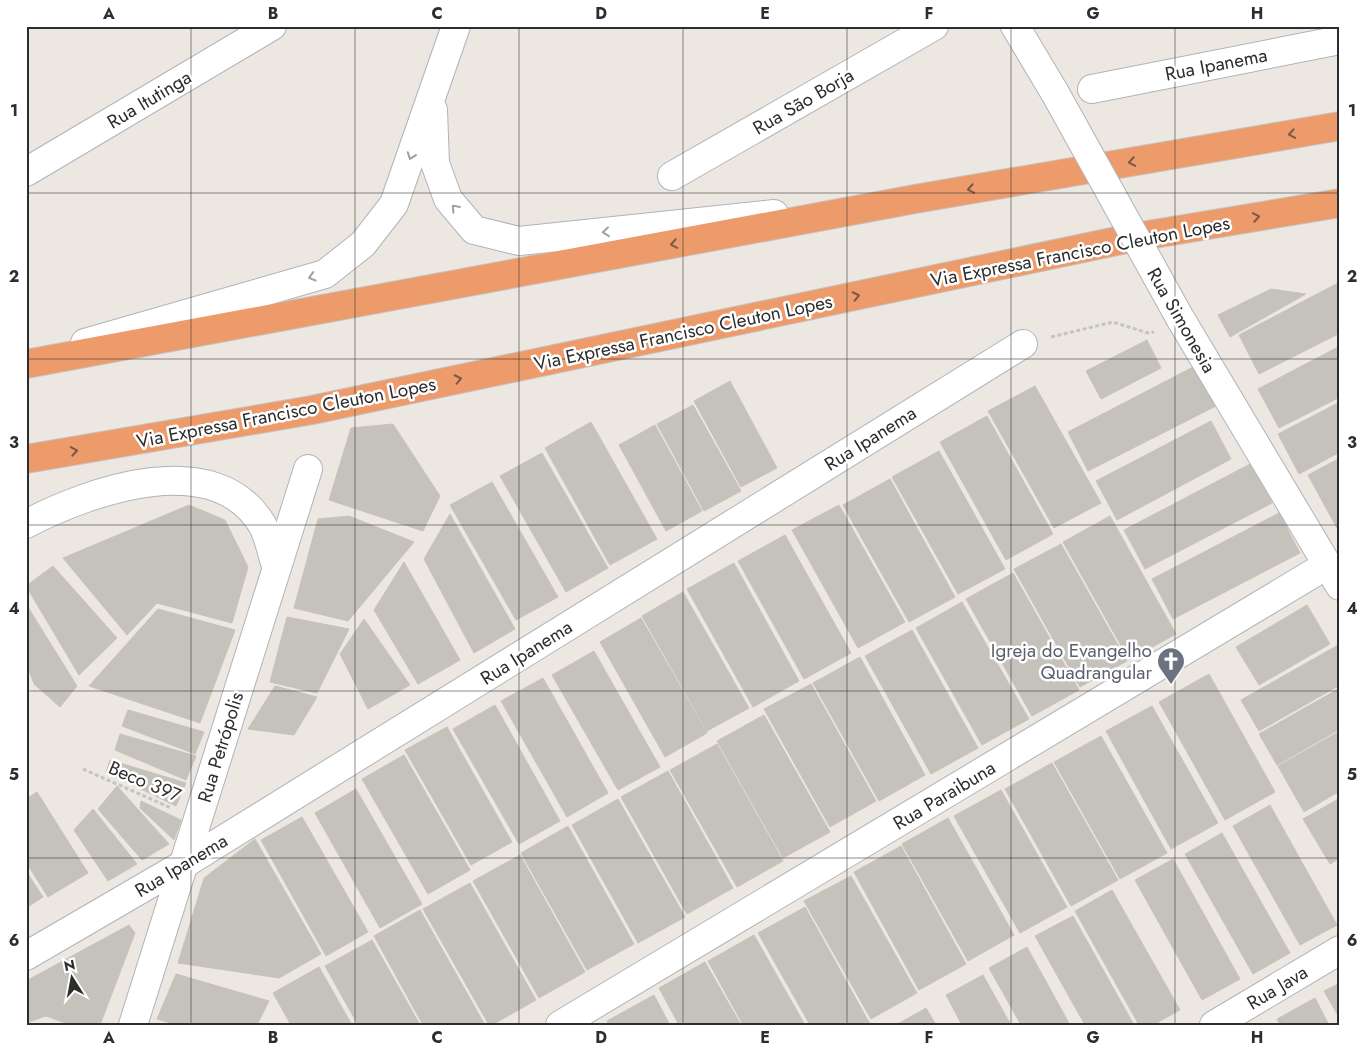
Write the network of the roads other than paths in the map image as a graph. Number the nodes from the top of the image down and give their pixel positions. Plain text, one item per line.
1 (272, 26) edge
2 (456, 26) edge
3 (934, 26) edge
4 (1015, 26) edge
5 (1340, 40) edge
6 (1092, 89) dead end
7 (433, 94) junction
8 (1340, 126) edge
9 (26, 172) edge
10 (672, 176) dead end
11 (915, 199) junction
12 (1340, 203) edge
13 (1023, 344) road end
14 (26, 360) edge
15 (26, 364) edge
16 (26, 459) edge
17 (308, 469) dead end
18 (26, 524) edge
19 (276, 566) junction
20 (1336, 574) edge
21 (184, 864) junction
22 (1340, 950) edge
23 (26, 956) edge
24 (133, 1025) edge
25 (560, 1025) edge
26 (1214, 1025) edge

1 - 9 street, Rua Itutinga
2 - 7 street
3 - 10 street, Rua São Borja
4 - 20 street, Rua Simonesia, bridge
5 - 6 street, Rua Ipanema
11 -> 7 street
7 -> 14 street
8 -> 11 highway
11 -> 15 highway
16 -> 12 highway, Via Expressa Francisco Cleuton Lopes
13 - 21 street, Rua Ipanema
17 - 19 street, Rua Petrópolis
18 - 19 street
19 - 21 street, Rua Petrópolis
20 - 25 street, Rua Paraibuna
21 - 23 street, Rua Ipanema
21 - 24 street, Rua Petrópolis
22 - 26 street, Rua Java

